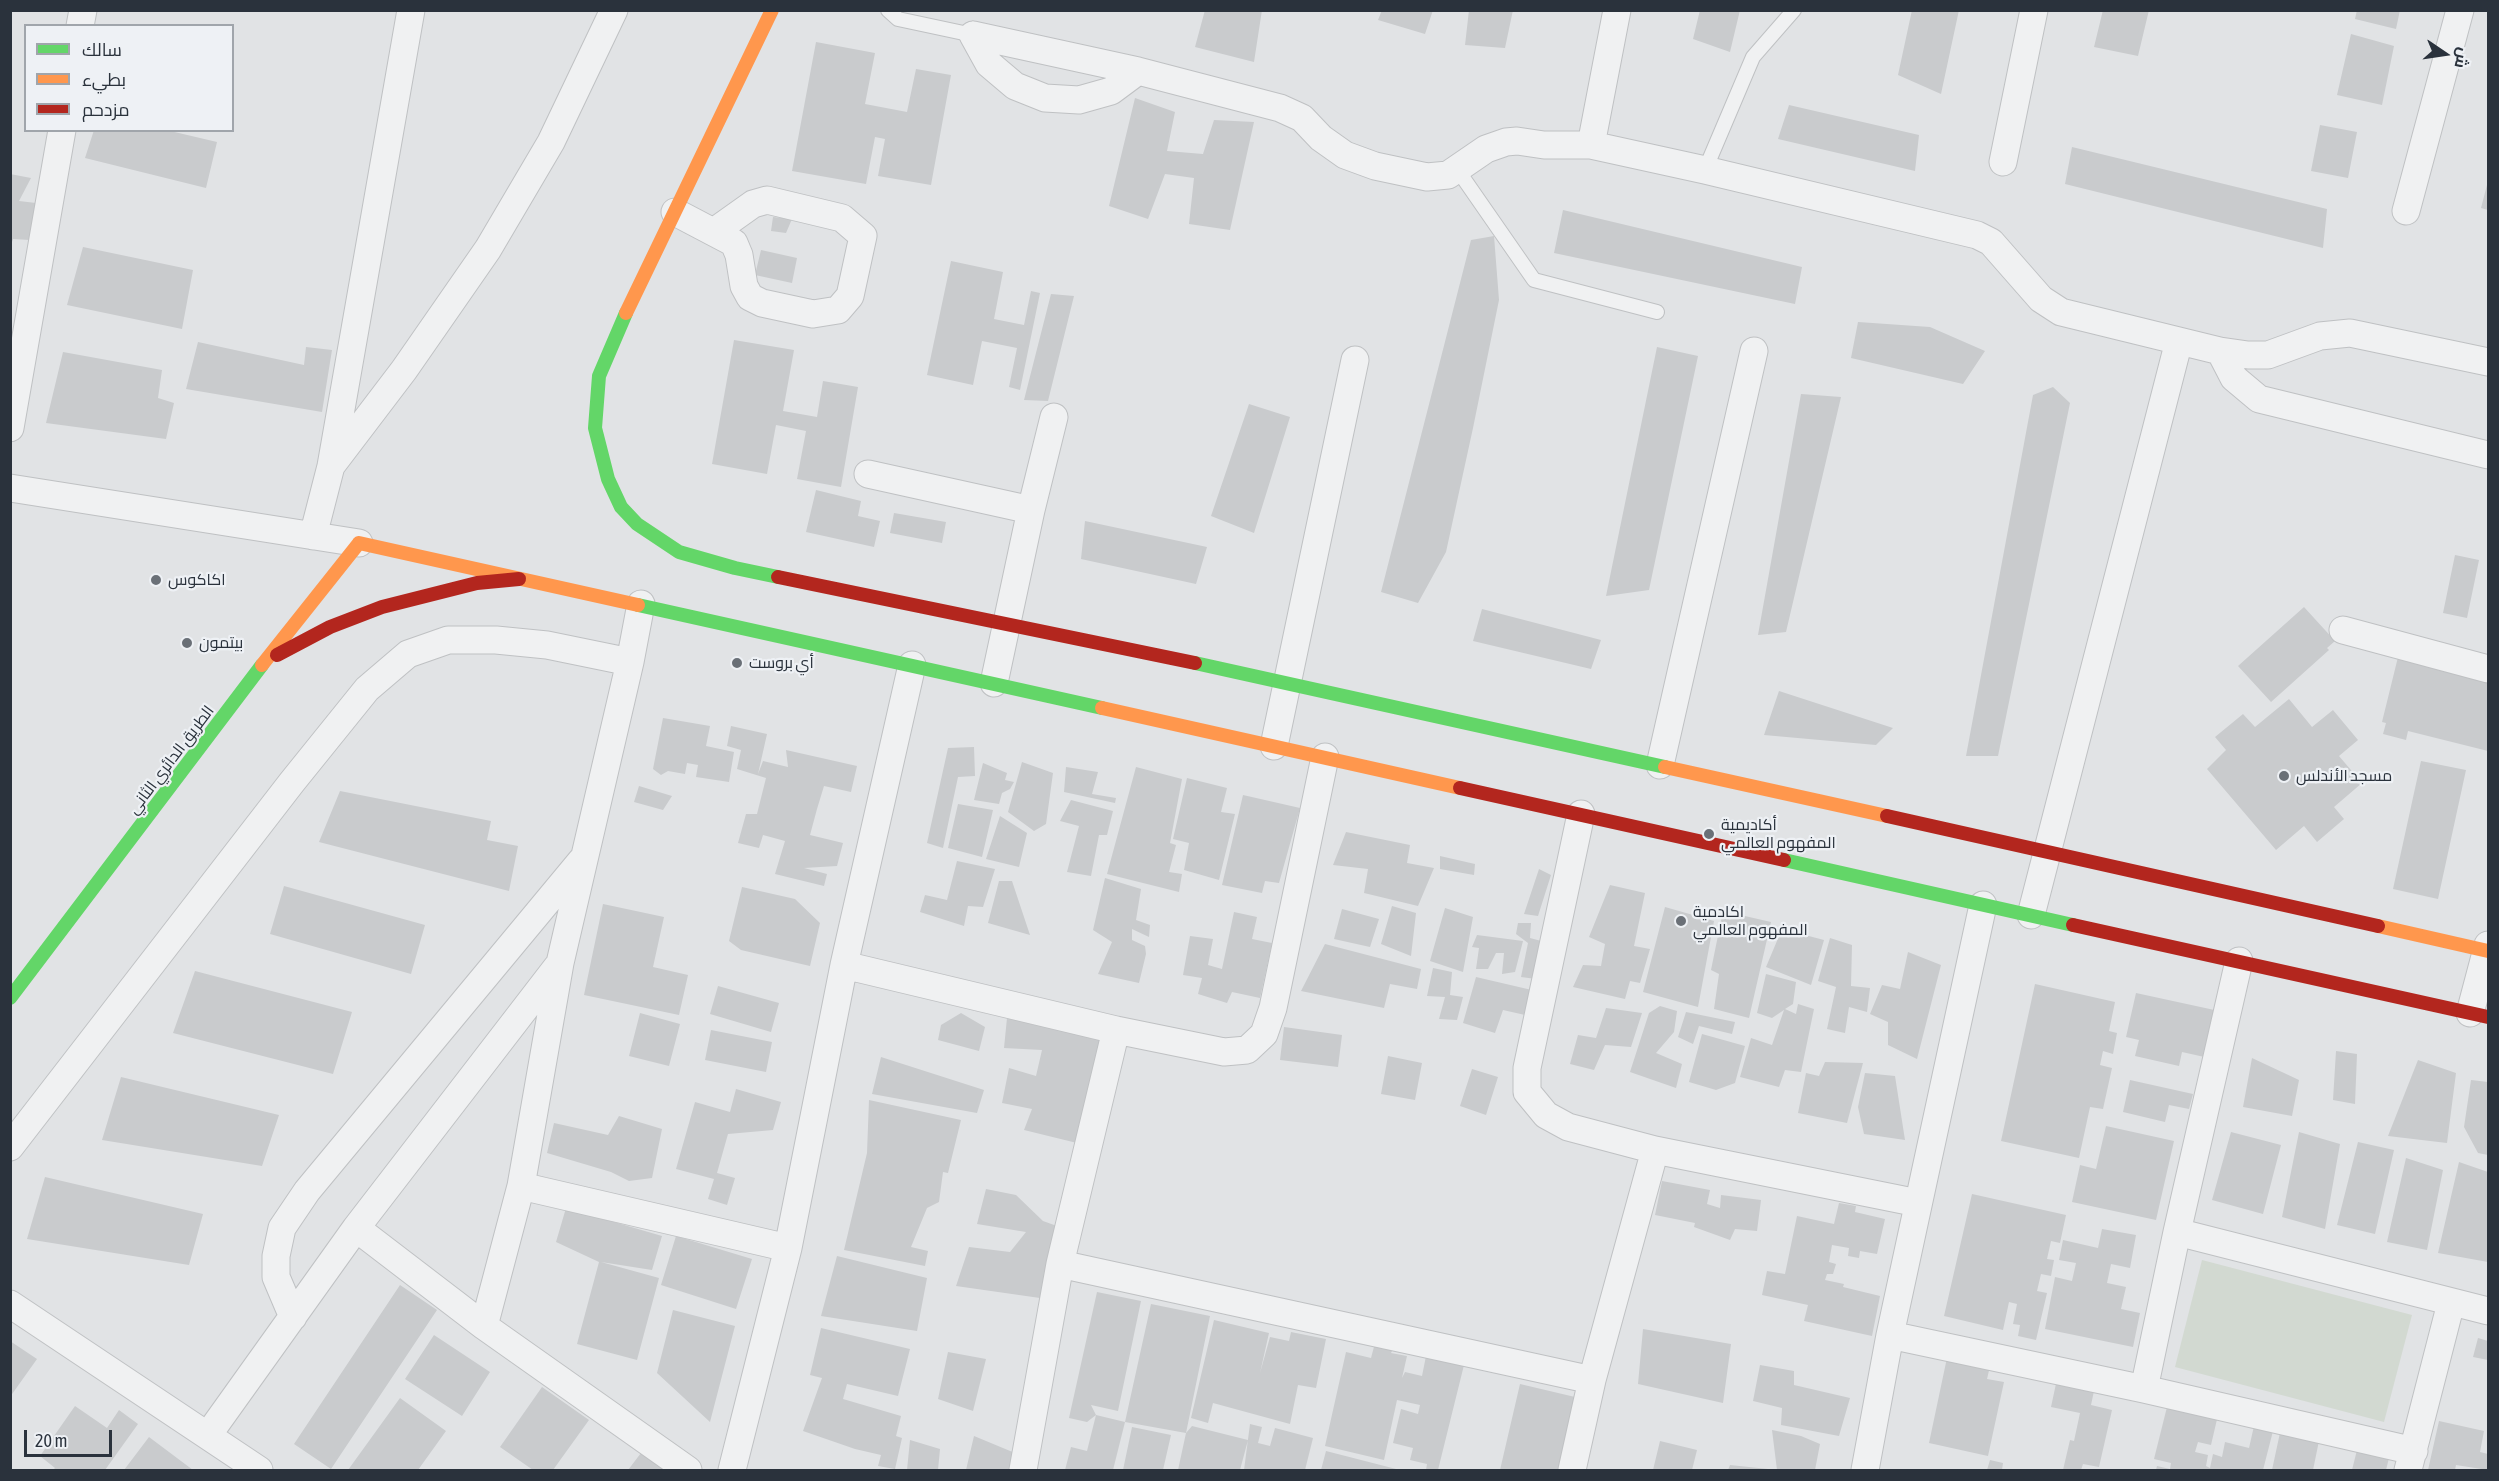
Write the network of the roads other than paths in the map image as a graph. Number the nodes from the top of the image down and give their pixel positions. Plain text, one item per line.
1 (411, 10) edge
2 (614, 10) edge
3 (772, 10) edge
4 (888, 10) edge
5 (1617, 10) edge
6 (1794, 10) edge
7 (2034, 10) edge
8 (2460, 10) edge
9 (973, 35) junction
10 (1138, 71) junction
11 (62, 132) edge
12 (1591, 145) junction
13 (2003, 162) dead end
14 (1457, 169) junction
15 (1705, 170) junction
16 (2406, 211) dead end
17 (675, 212) junction
18 (715, 231) junction
19 (1658, 312) dead end
20 (19, 325) edge
21 (2179, 341) junction
22 (1754, 351) dead end
23 (2220, 351) junction
24 (1355, 360) dead end
25 (2488, 362) edge
26 (1054, 417) dead end
27 (10, 428) edge
28 (2488, 455) edge
29 (331, 466) junction
30 (868, 474) dead end
31 (10, 488) edge
32 (1031, 510) junction
33 (313, 536) junction
34 (359, 543) junction
35 (519, 579) junction
36 (640, 604) junction
37 (1005, 624) junction
38 (2343, 630) dead end
39 (265, 661) junction
40 (630, 662) junction
41 (912, 665) junction
42 (2488, 669) edge
43 (1287, 682) junction
44 (994, 683) junction
45 (1274, 746) junction
46 (1325, 757) junction
47 (1660, 765) junction
48 (1581, 814) junction
49 (2046, 851) junction
50 (584, 857) junction
51 (1983, 905) junction
52 (2031, 915) junction
53 (2488, 949) edge
54 (2239, 961) junction
55 (560, 963) junction
56 (844, 965) junction
57 (10, 998) edge
58 (2479, 1015) edge
59 (1116, 1030) junction
60 (10, 1148) edge
61 (1655, 1150) junction
62 (521, 1186) junction
63 (1918, 1203) junction
64 (356, 1228) junction
65 (2176, 1232) junction
66 (788, 1248) junction
67 (1060, 1264) junction
68 (2451, 1303) junction
69 (10, 1304) edge
70 (2488, 1311) edge
71 (292, 1317) junction
72 (484, 1326) junction
73 (1890, 1335) junction
74 (1592, 1380) junction
75 (2144, 1389) junction
76 (208, 1435) junction
77 (2411, 1461) edge
78 (259, 1470) edge
79 (688, 1470) edge
80 (732, 1470) edge
81 (1023, 1470) edge
82 (1572, 1470) edge
83 (1864, 1470) edge

1 - 29 street
2 - 29 street
3 - 17 main road
4 - 9 lane
5 - 12 street
6 - 15 lane
7 - 13 street
8 - 16 street
9 - 10 street
9 - 10 street
10 - 14 street
11 - 20 street
12 - 14 street
12 - 15 street
14 - 19 lane
15 - 21 street
17 - 18 street
17 - 37 main road
18 - 18 street
20 - 27 street
21 - 23 street
21 - 49 street
22 - 47 street
23 - 25 street
23 - 28 street
24 - 43 street
26 - 32 street
29 - 33 street
30 - 32 street
31 - 33 street
32 - 37 street
33 - 34 street
34 - 35 main road
34 - 39 main road, الطريق الدائري الثاني
35 - 36 main road
35 - 39 main road
36 - 40 street
36 - 41 main road
37 - 43 main road
37 - 44 street
38 - 42 street
39 - 57 main road, الطريق الدائري الثاني
40 - 50 street
40 - 60 street
41 - 44 main road
41 - 56 street
43 - 45 street
43 - 47 main road
44 - 45 main road
45 - 46 main road
46 - 48 main road
46 - 59 street
47 - 49 main road
48 - 51 main road
48 - 61 street
49 - 52 street
49 - 53 main road
50 - 55 street
50 - 71 street
51 - 52 main road
51 - 63 street
52 - 54 main road
53 - 58 street
54 - 58 main road
54 - 65 street
55 - 62 street
55 - 64 street
56 - 59 street
56 - 66 street
59 - 67 street
61 - 63 street
61 - 74 street
62 - 66 street
62 - 72 street
63 - 73 street
64 - 71 street
64 - 72 street
65 - 68 street
65 - 75 street
66 - 80 street
67 - 74 street
67 - 81 street
68 - 70 street
68 - 77 street
69 - 76 street
71 - 76 street
72 - 79 street
73 - 75 street
73 - 83 street
74 - 82 street
75 - 77 street
76 - 78 street

